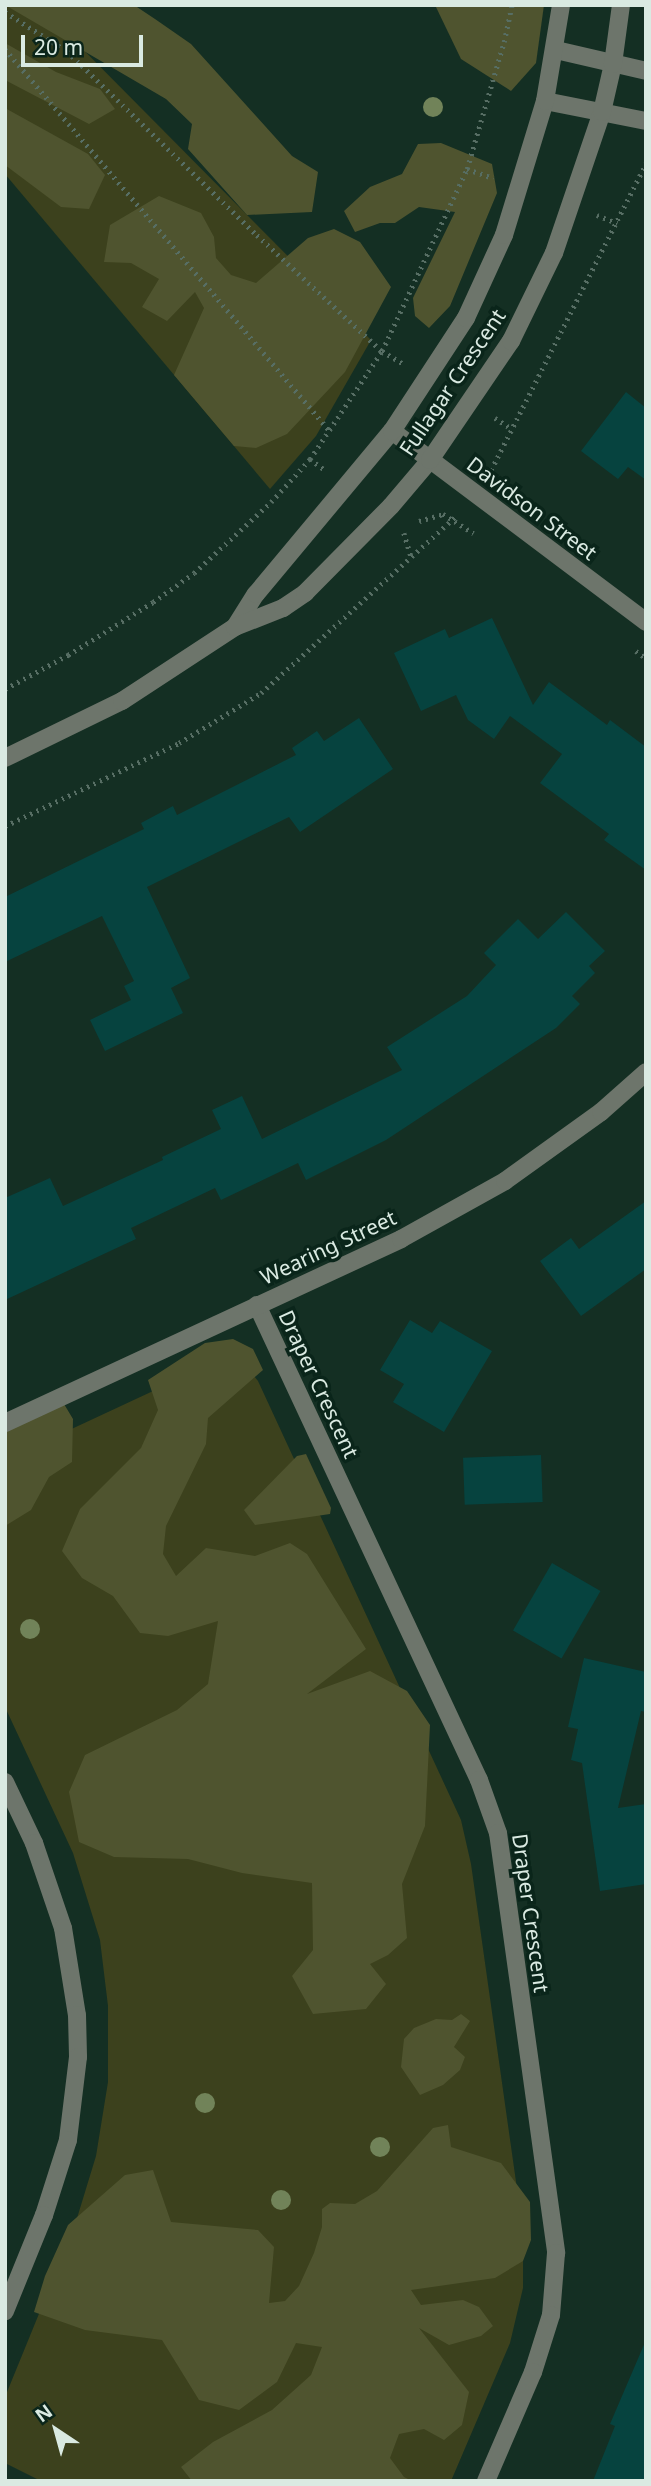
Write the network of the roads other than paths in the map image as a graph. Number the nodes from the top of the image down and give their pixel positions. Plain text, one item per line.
1 (562, 5) edge
2 (621, 5) edge
3 (556, 50) junction
4 (613, 64) junction
5 (646, 71) edge
6 (545, 101) junction
7 (601, 112) junction
8 (646, 121) edge
9 (392, 430) junction
10 (430, 460) junction
11 (646, 622) edge
12 (235, 627) junction
13 (5, 758) edge
14 (646, 1073) edge
15 (257, 1305) junction
16 (5, 1423) edge
17 (5, 1782) edge
18 (5, 2311) edge
19 (486, 2481) edge

1 - 3 street, Fullagar Crescent
2 - 4 street, Fullagar Crescent
3 - 4 street
3 - 6 street, Fullagar Crescent
4 - 5 street
4 - 7 street, Fullagar Crescent
6 - 7 street
6 - 9 street, Fullagar Crescent
7 - 8 street
7 - 10 street, Fullagar Crescent
9 - 10 street, Davidson Street
9 - 12 street, Fullagar Crescent
10 - 11 street, Davidson Street
10 - 12 street, Fullagar Crescent
12 - 13 street, Fullagar Crescent
14 - 15 street, Wearing Street
15 - 16 street, Wearing Street
15 - 19 street, Draper Crescent
17 - 18 street

